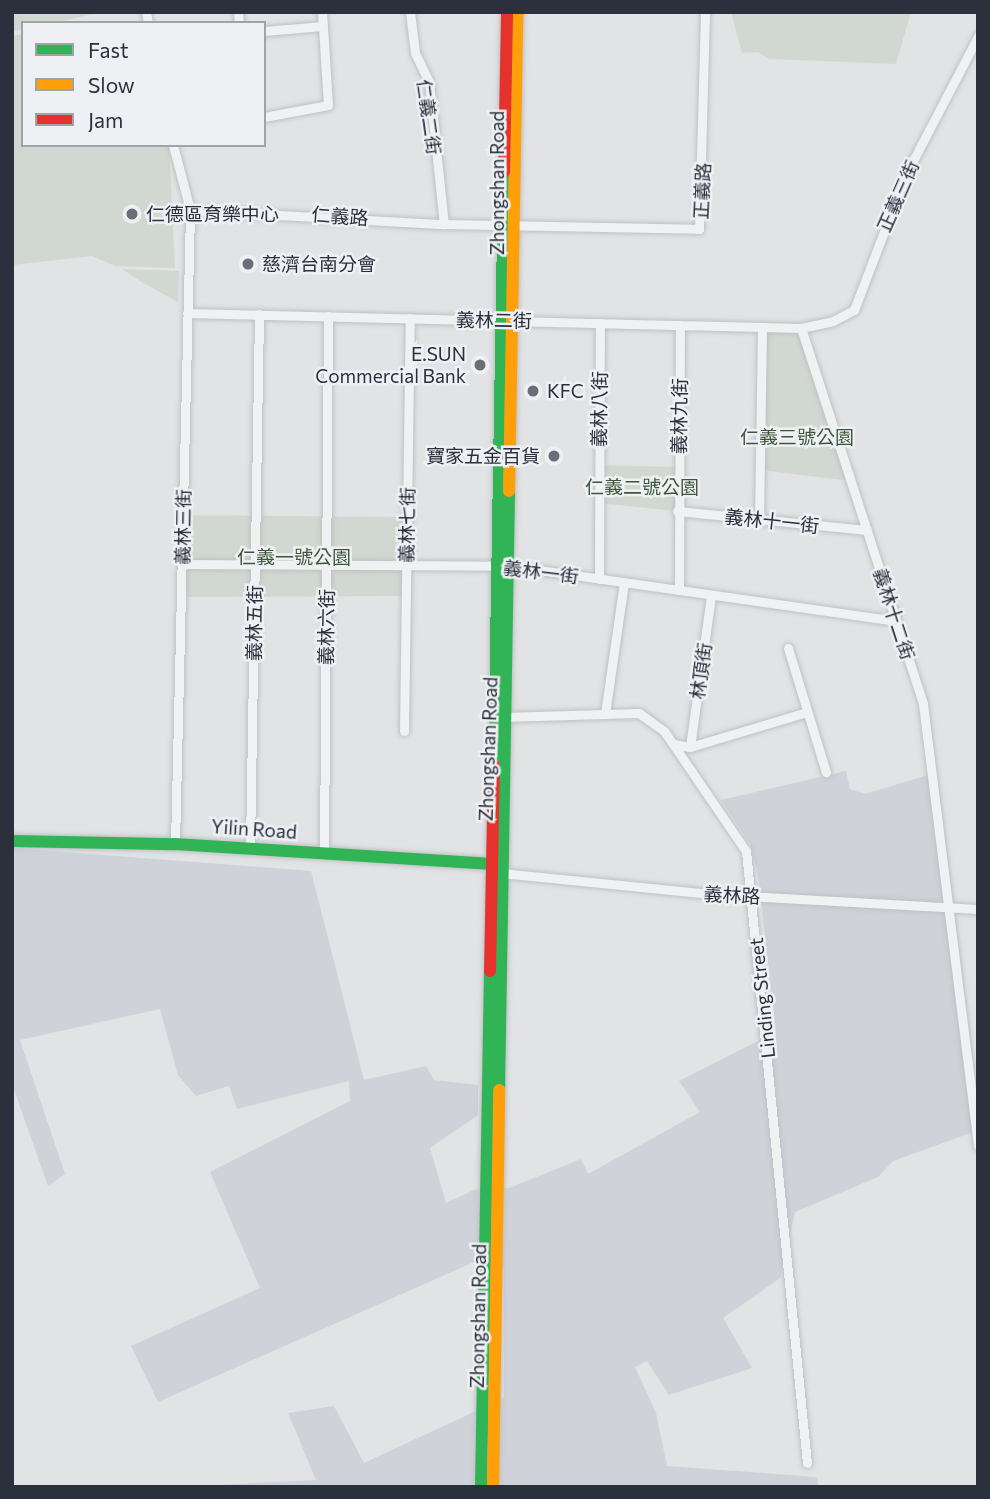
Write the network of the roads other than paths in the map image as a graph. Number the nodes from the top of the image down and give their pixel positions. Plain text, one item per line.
1 (322, 12) edge
2 (410, 12) edge
3 (507, 12) edge
4 (517, 12) edge
5 (705, 12) edge
6 (323, 26) junction
7 (266, 31) edge
8 (978, 36) edge
9 (266, 117) edge
10 (174, 147) edge
11 (190, 210) junction
12 (444, 224) junction
13 (511, 225) junction
14 (187, 313) junction
15 (259, 314) junction
16 (328, 316) junction
17 (410, 318) junction
18 (509, 321) junction
19 (600, 323) junction
20 (680, 325) junction
21 (762, 327) junction
22 (801, 328) junction
23 (677, 511) junction
24 (759, 520) junction
25 (867, 530) junction
26 (182, 564) junction
27 (255, 565) junction
28 (327, 566) junction
29 (406, 566) junction
30 (505, 566) junction
31 (599, 579) junction
32 (624, 582) junction
33 (679, 590) junction
34 (711, 594) junction
35 (896, 621) junction
36 (788, 648) dead end
37 (807, 712) junction
38 (605, 714) junction
39 (502, 717) junction
40 (404, 731) dead end
41 (674, 744) junction
42 (690, 747) junction
43 (826, 772) dead end
44 (12, 841) edge
45 (175, 844) junction
46 (250, 848) junction
47 (324, 853) junction
48 (492, 864) junction
49 (503, 876) junction
50 (752, 896) junction
51 (947, 908) junction
52 (978, 909) edge
53 (978, 1146) edge
54 (807, 1463) dead end
55 (481, 1487) edge
56 (493, 1487) edge

1 - 6 street
2 - 12 street, 仁義二街
3 - 13 main road, Zhongshan Road
4 - 13 main road, Zhongshan Road
5 - 13 street, 正義路
6 - 7 street
6 - 9 street
8 - 22 street, 正義三街
10 - 11 street
11 - 12 street, 仁義路
11 - 14 street, 義林三街
12 - 13 street, 仁義路
13 - 18 main road, Zhongshan Road
14 - 15 street, 義林二街
14 - 26 street, 義林三街
15 - 16 street, 義林二街
15 - 27 street, 義林五街
16 - 17 street, 義林二街
16 - 28 street, 義林六街
17 - 18 street, 義林二街
17 - 29 street, 義林七街
18 - 19 street, 義林二街
18 - 30 main road, Zhongshan Road
19 - 20 street, 義林二街
19 - 31 street, 義林八街
20 - 21 street, 義林二街
20 - 23 street, 義林九街
21 - 22 street, 義林二街
21 - 24 street
22 - 25 street, 義林十二街
23 - 24 street, 義林十一街
23 - 33 street, 義林九街
24 - 25 street, 義林十一街
25 - 35 street, 義林十二街
26 - 27 street, 義林一街
26 - 45 street, 義林三街
27 - 28 street, 義林一街
27 - 46 street, 義林五街
28 - 29 street, 義林一街
28 - 47 street, 義林六街
29 - 30 street, 義林一街
29 - 40 street, 義林七街
30 - 31 street, 義林一街
30 - 39 main road, Zhongshan Road
31 - 32 street, 義林一街
32 - 33 street, 義林一街
32 - 38 street
33 - 34 street, 義林一街
34 - 35 street, 義林一街
34 - 42 street, 林頂街
35 - 51 street, 義林十二街
36 - 37 street
37 - 42 street
37 - 43 street
38 - 39 street, Linding Street
38 - 41 street, Linding Street
39 - 48 main road, Zhongshan Road
39 - 49 main road, Zhongshan Road
41 - 42 street
41 - 50 street, Linding Street
44 - 45 main road, Yilin Road
45 - 46 main road, Yilin Road
46 - 47 main road, Yilin Road
47 - 48 main road, Yilin Road
48 - 49 street
48 - 55 main road, Zhongshan Road
49 - 50 street, 義林路
49 - 56 main road, Zhongshan Road
50 - 51 street, 義林路
50 - 54 street, Linding Street
51 - 52 street, 義林路
51 - 53 street, 義林十二街

